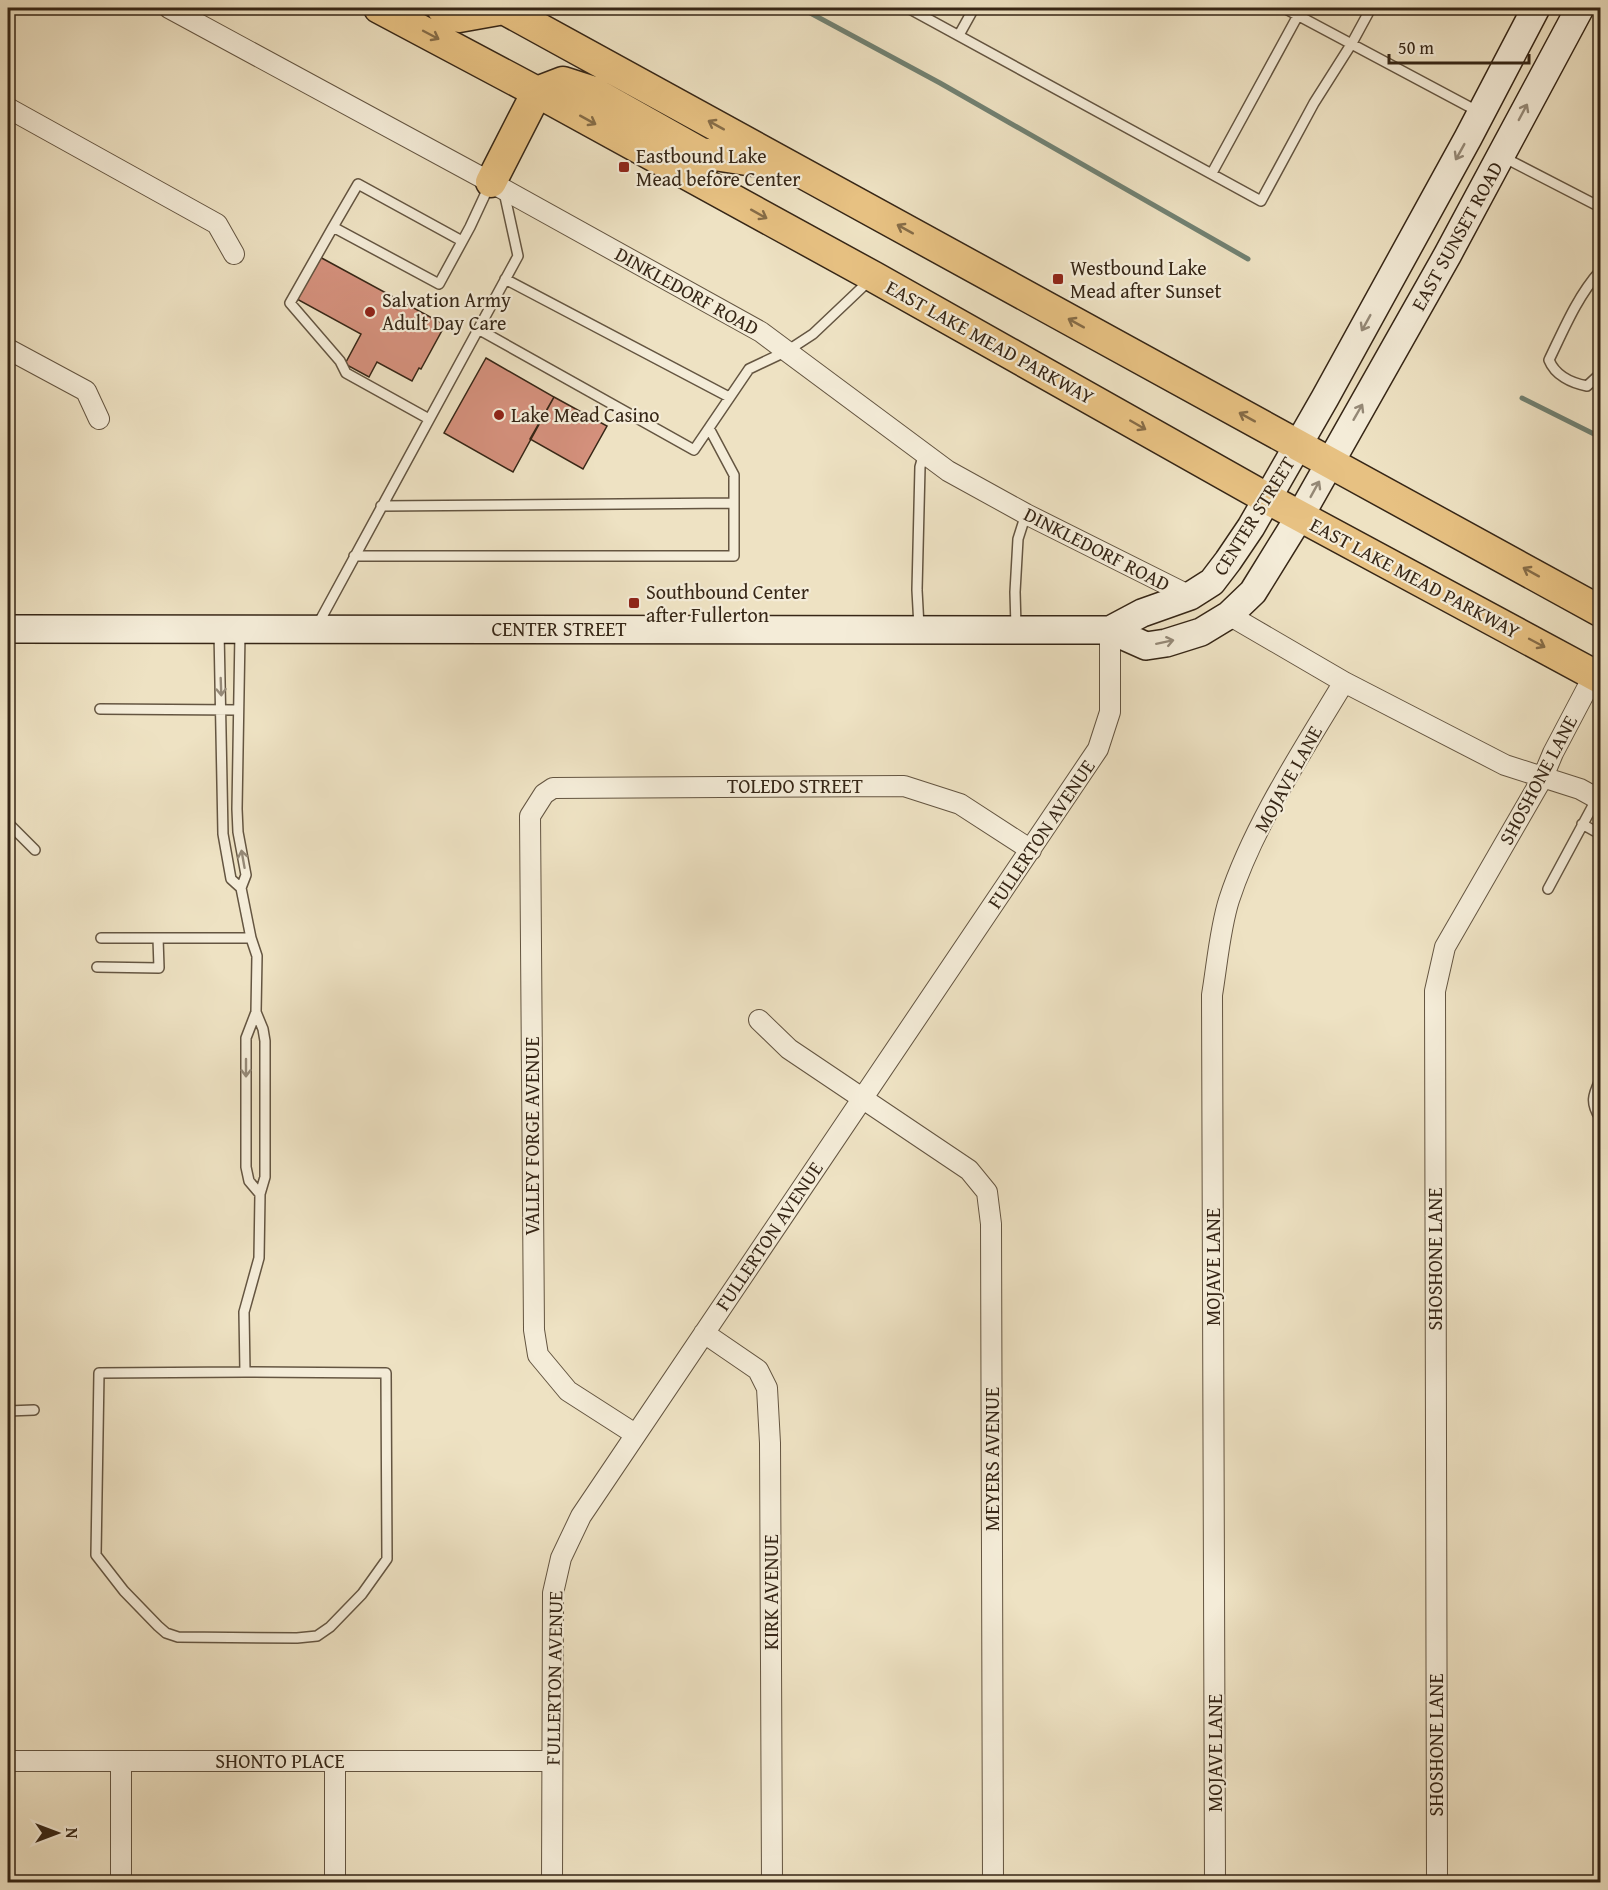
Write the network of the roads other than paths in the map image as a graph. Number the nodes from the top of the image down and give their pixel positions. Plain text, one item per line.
1 (169, 8) edge
2 (379, 8) edge
3 (442, 8) edge
4 (503, 8) edge
5 (908, 8) edge
6 (974, 8) edge
7 (1284, 8) edge
8 (1371, 8) edge
9 (1536, 8) edge
10 (1580, 8) edge
11 (1300, 11) edge
12 (959, 35) junction
13 (1352, 43) junction
14 (537, 92) junction
15 (8, 108) edge
16 (1481, 113) junction
17 (1501, 156) junction
18 (791, 166) junction
19 (1212, 173) junction
20 (497, 186) junction
21 (1600, 207) edge
22 (333, 227) junction
23 (462, 241) junction
24 (234, 254) dead end
25 (1600, 271) edge
26 (874, 277) junction
27 (505, 279) junction
28 (477, 329) junction
29 (8, 349) edge
30 (787, 351) junction
31 (1600, 374) edge
32 (729, 398) junction
33 (99, 419) dead end
34 (429, 419) junction
35 (709, 428) junction
36 (1298, 445) junction
37 (924, 453) junction
38 (1330, 463) junction
39 (1268, 499) junction
40 (735, 503) junction
41 (381, 506) junction
42 (1026, 514) junction
43 (1300, 516) junction
44 (354, 556) junction
45 (1190, 596) junction
46 (1600, 610) edge
47 (1229, 615) junction
48 (230, 628) junction
49 (316, 628) junction
50 (8, 629) edge
51 (1110, 630) junction
52 (919, 631) junction
53 (1016, 631) junction
54 (1597, 676) edge
55 (1344, 682) junction
56 (100, 709) dead end
57 (221, 710) junction
58 (238, 710) junction
59 (1543, 777) junction
60 (222, 782) junction
61 (238, 782) junction
62 (544, 794) joint
63 (1599, 799) edge
64 (8, 823) edge
65 (1582, 824) junction
66 (1600, 834) edge
67 (35, 850) dead end
68 (1031, 850) junction
69 (241, 888) junction
70 (1548, 889) dead end
71 (101, 938) dead end
72 (158, 938) junction
73 (250, 938) junction
74 (97, 967) dead end
75 (256, 1012) junction
76 (759, 1020) dead end
77 (1600, 1080) edge
78 (862, 1099) junction
79 (246, 1112) junction
80 (265, 1112) junction
81 (1600, 1118) edge
82 (260, 1194) junction
83 (704, 1333) junction
84 (245, 1372) junction
85 (34, 1410) dead end
86 (8, 1411) edge
87 (635, 1434) junction
88 (8, 1761) edge
89 (121, 1761) junction
90 (335, 1761) junction
91 (552, 1761) junction
92 (121, 1882) edge
93 (335, 1882) edge
94 (552, 1882) edge
95 (772, 1882) edge
96 (993, 1882) edge
97 (1215, 1882) edge
98 (1437, 1882) edge

1 - 20 street, DINKLEDORF ROAD
2 -> 14 main road, EAST LAKE MEAD PARKWAY
3 - 4 main road
18 -> 4 main road
5 - 12 lane
6 - 12 lane
7 - 11 lane
8 - 13 lane
9 - 16 street, EAST SUNSET ROAD
17 -> 10 street, EAST SUNSET ROAD
11 - 13 lane
11 - 19 lane
12 - 19 lane
13 - 16 lane
13 - 19 lane
14 - 18 main road
14 - 20 main road
14 -> 26 main road, EAST LAKE MEAD PARKWAY
15 - 24 street
16 -> 36 street, EAST SUNSET ROAD
17 - 21 lane
38 -> 17 street, EAST SUNSET ROAD
36 -> 18 main road
20 - 23 lane
20 - 27 lane
20 - 30 street, DINKLEDORF ROAD
22 - 23 lane
22 - 23 lane
22 - 34 lane
25 - 31 lane
26 - 30 lane
26 -> 39 main road, EAST LAKE MEAD PARKWAY
27 - 28 lane
27 - 32 lane
28 - 34 lane
28 - 35 lane
29 - 33 street
30 - 32 lane
30 - 37 street, DINKLEDORF ROAD
32 - 35 lane
34 - 41 lane
35 - 40 lane
36 - 38 main road
36 - 39 street, CENTER STREET
37 - 42 street, DINKLEDORF ROAD
37 - 52 lane
43 -> 38 street, CENTER STREET
46 -> 38 main road
39 - 43 main road, EAST LAKE MEAD PARKWAY
39 - 45 street, CENTER STREET
40 - 41 lane
40 - 44 lane
41 - 44 lane
42 - 45 street, DINKLEDORF ROAD
42 - 53 lane
43 - 47 street, CENTER STREET
43 -> 54 main road, EAST LAKE MEAD PARKWAY
44 - 49 lane
45 - 51 street, CENTER STREET
51 -> 47 street, CENTER STREET
47 - 55 street
48 - 49 street, CENTER STREET
48 - 50 street, CENTER STREET
48 -> 57 lane
48 - 58 lane
49 - 52 street, CENTER STREET
51 - 53 street, CENTER STREET
51 - 68 street, FULLERTON AVENUE
52 - 53 street, CENTER STREET
54 - 59 street, SHOSHONE LANE
55 - 59 street
55 - 97 street, MOJAVE LANE
56 - 57 lane
57 - 58 lane
57 - 60 lane
58 - 61 lane
59 - 63 street
59 - 98 street, SHOSHONE LANE
60 - 61 lane
60 - 69 lane
69 -> 61 lane
62 - 68 street, TOLEDO STREET
62 - 87 street, VALLEY FORGE AVENUE
63 - 65 lane
64 - 67 lane
65 - 66 lane
65 - 70 lane
68 - 78 street, FULLERTON AVENUE
69 - 73 lane
71 - 72 lane
72 - 73 lane
72 - 74 lane
73 - 75 lane
75 -> 79 lane
75 - 80 lane
76 - 78 street, MEYERS AVENUE
77 - 81 lane
78 - 83 street, FULLERTON AVENUE
78 - 96 street, MEYERS AVENUE
79 - 80 lane
79 - 82 lane
80 - 82 lane
82 - 84 lane
83 - 87 street, FULLERTON AVENUE
83 - 95 street, KIRK AVENUE
84 - 84 lane
85 - 86 lane
87 - 91 street, FULLERTON AVENUE
88 - 89 street, SHONTO PLACE
89 - 90 street, SHONTO PLACE
89 - 92 street
90 - 91 street, SHONTO PLACE
90 - 93 street
91 - 94 street, FULLERTON AVENUE

